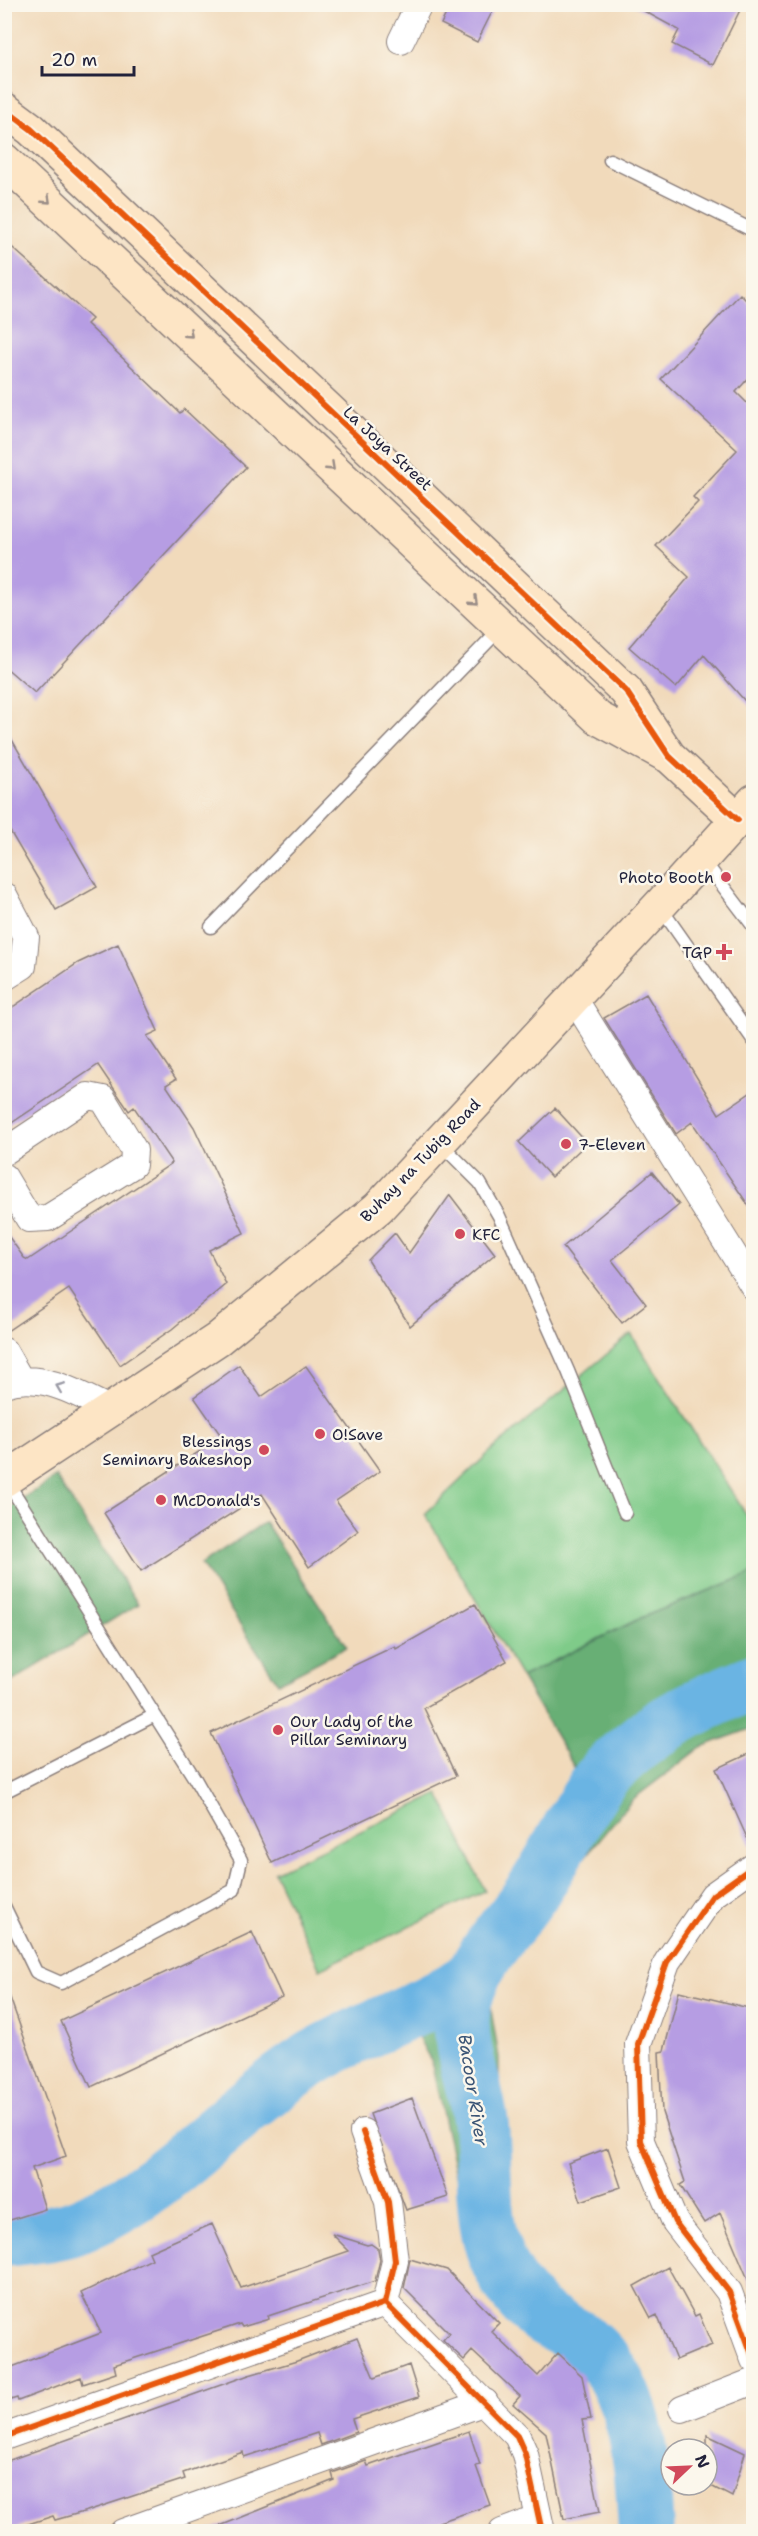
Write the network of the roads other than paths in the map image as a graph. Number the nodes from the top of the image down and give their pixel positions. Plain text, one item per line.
1 (419, 4) edge
2 (400, 41) dead end
3 (4, 109) edge
4 (4, 160) edge
5 (610, 160) dead end
6 (753, 231) edge
7 (502, 627) junction
8 (669, 756) junction
9 (746, 810) edge
10 (702, 859) junction
11 (4, 895) edge
12 (659, 906) junction
13 (211, 927) dead end
14 (753, 927) edge
15 (14, 972) edge
16 (573, 997) junction
17 (753, 1041) edge
18 (439, 1142) junction
19 (4, 1152) edge
20 (4, 1177) edge
21 (753, 1287) edge
22 (4, 1351) edge
23 (12, 1382) edge
24 (111, 1410) junction
25 (5, 1480) edge
26 (625, 1513) dead end
27 (153, 1716) junction
28 (4, 1792) edge
29 (753, 1866) edge
30 (4, 1906) edge
31 (363, 2132) dead end
32 (385, 2303) junction
33 (753, 2360) edge
34 (753, 2381) edge
35 (485, 2402) junction
36 (682, 2409) dead end
37 (4, 2437) edge
38 (541, 2525) edge
39 (123, 2532) edge
40 (502, 2532) edge

1 - 2 street
3 - 8 street, La Joya Street
4 -> 7 street, La Joya Street
5 - 6 lane
7 - 8 street, La Joya Street
7 - 13 lane
8 - 9 street, La Joya Street
9 - 10 street, Buhay na Tubig Road
10 - 12 street, Buhay na Tubig Road
10 - 14 lane
11 - 15 street
12 - 16 street, Buhay na Tubig Road
12 - 17 lane
16 - 18 street, Buhay na Tubig Road
16 - 21 street
18 - 24 street, Buhay na Tubig Road
18 - 26 lane
19 - 20 street
22 - 23 street
24 -> 23 street
24 - 25 street, Buhay na Tubig Road
25 - 27 lane
27 - 28 lane
27 - 30 lane
29 - 33 street
31 - 32 street
32 - 35 street
32 - 37 street
34 - 36 street
35 - 38 street
35 - 39 street
38 - 40 street

